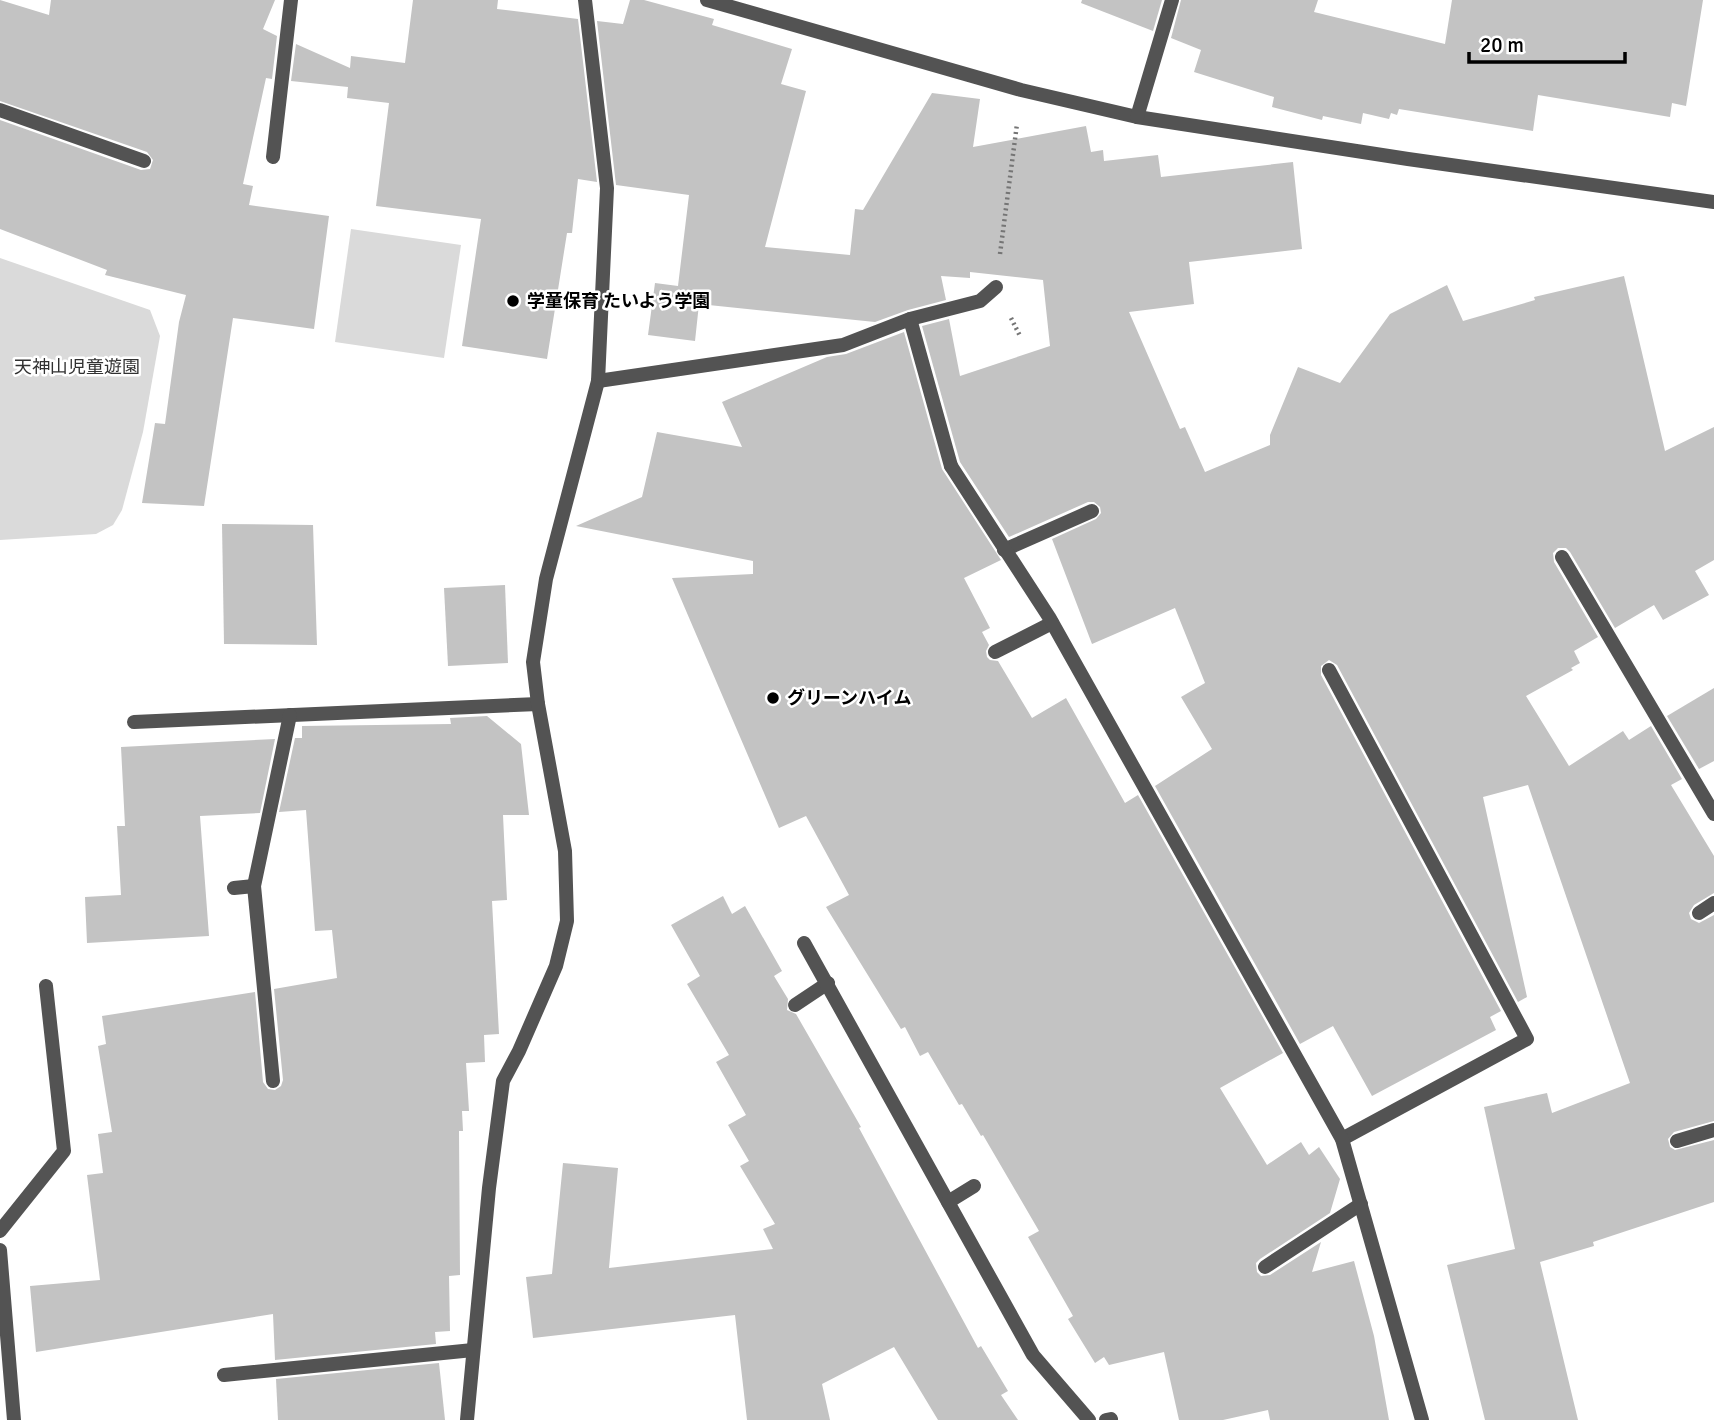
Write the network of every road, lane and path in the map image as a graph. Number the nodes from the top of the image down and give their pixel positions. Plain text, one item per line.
1 (290, 0) edge
2 (585, 0) edge
3 (707, 0) edge
4 (1172, 0) edge
5 (1021, 90) junction
6 (0, 110) edge
7 (1137, 117) junction
8 (273, 157) dead end
9 (144, 161) dead end
10 (1714, 202) edge
11 (996, 287) junction
12 (910, 319) junction
13 (1020, 336) dead end
14 (598, 381) junction
15 (1092, 511) dead end
16 (1004, 550) junction
17 (1562, 557) dead end
18 (1052, 623) junction
19 (995, 652) dead end
20 (1329, 670) dead end
21 (538, 704) junction
22 (290, 715) junction
23 (134, 722) dead end
24 (1714, 814) edge
25 (254, 886) junction
26 (234, 888) dead end
27 (1714, 903) edge
28 (1699, 912) dead end
29 (804, 943) dead end
30 (828, 983) junction
31 (46, 986) dead end
32 (795, 1005) dead end
33 (272, 1081) dead end
34 (1714, 1130) edge
35 (1342, 1139) junction
36 (1677, 1141) dead end
37 (974, 1186) dead end
38 (947, 1202) junction
39 (1361, 1204) junction
40 (0, 1231) edge
41 (0, 1250) edge
42 (1265, 1267) dead end
43 (474, 1350) junction
44 (224, 1375) dead end
45 (1111, 1419) edge
46 (14, 1420) edge
47 (467, 1420) edge
48 (1089, 1420) edge
49 (1105, 1420) edge
50 (1422, 1420) edge

1 - 8 street
2 - 14 street
3 - 5 street
4 - 7 street
5 - 7 street
5 - 11 path
6 - 9 street
7 - 10 street
11 - 12 street
11 - 13 path
12 - 14 street
12 - 16 street
14 - 21 street
15 - 16 street
16 - 18 street
17 - 24 street
18 - 19 street
18 - 35 street
20 - 35 street
21 - 22 street
21 - 43 street
22 - 23 street
22 - 25 street
25 - 26 street
25 - 33 street
27 - 28 street
29 - 30 street
30 - 32 street
30 - 38 street
31 - 40 street
34 - 36 street
35 - 39 street
37 - 38 street
38 - 48 street
39 - 42 street
39 - 50 street
41 - 46 street
43 - 44 street
43 - 47 street
45 - 49 street

